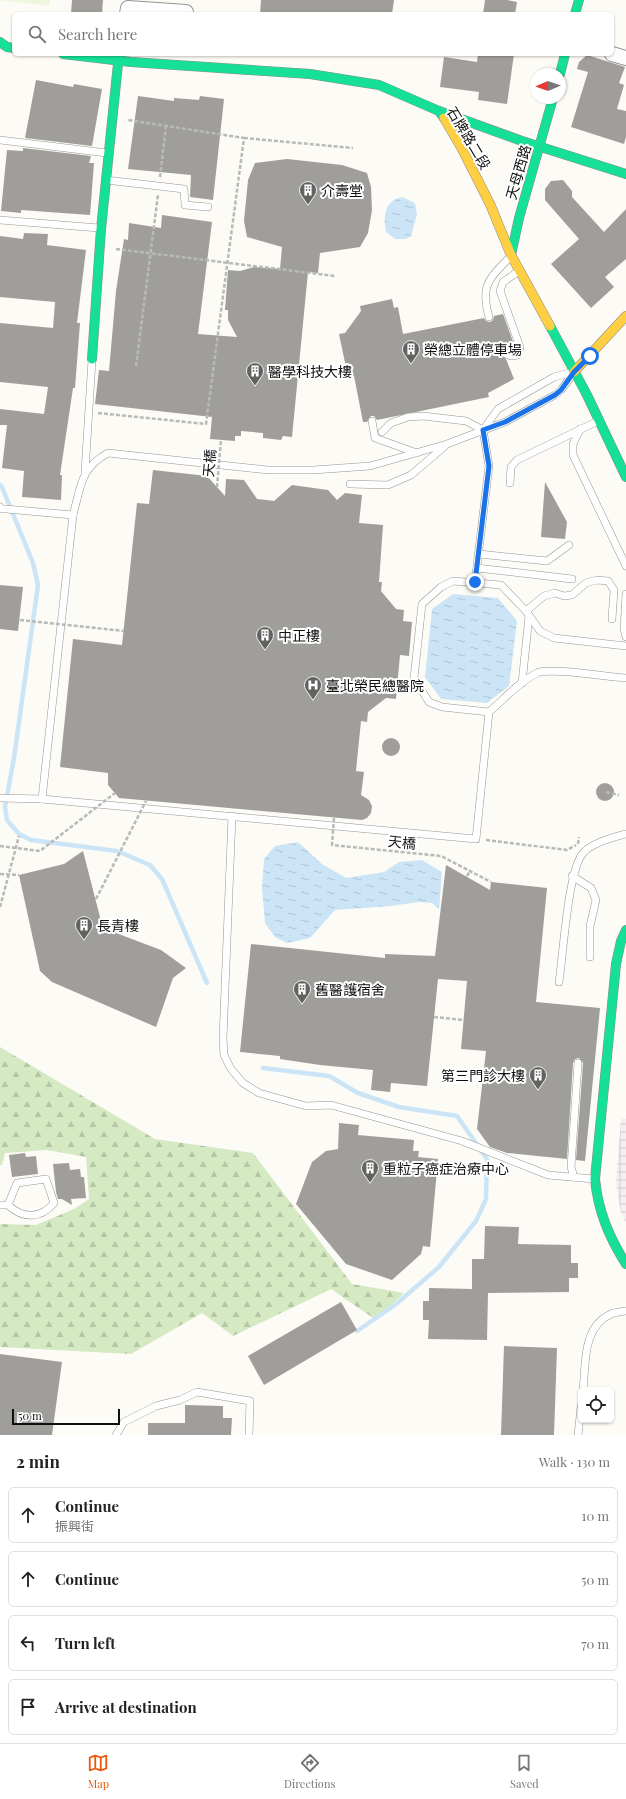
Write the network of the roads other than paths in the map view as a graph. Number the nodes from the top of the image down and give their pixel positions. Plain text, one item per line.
1 (579, 0) edge
2 (127, 12) edge
3 (186, 12) dead end
4 (576, 12) edge
5 (0, 42) edge
6 (12, 48) edge
7 (614, 55) edge
8 (100, 56) edge
9 (564, 56) edge
10 (119, 57) edge
11 (626, 58) edge
12 (562, 68) edge
13 (551, 104) edge
14 (439, 111) junction
15 (0, 140) edge
16 (540, 147) junction
17 (109, 153) junction
18 (626, 174) edge
19 (106, 180) junction
20 (208, 207) dead end
21 (0, 220) edge
22 (101, 229) junction
23 (511, 255) junction
24 (520, 271) junction
25 (489, 316) dead end
26 (626, 316) edge
27 (506, 354) dead end
28 (92, 359) joint
29 (574, 372) junction
30 (372, 421) dead end
31 (599, 421) junction
32 (580, 429) junction
33 (483, 430) junction
34 (382, 432) dead end
35 (448, 444) junction
36 (417, 453) junction
37 (85, 472) junction
38 (626, 477) edge
39 (510, 483) dead end
40 (350, 484) dead end
41 (3, 508) edge
42 (73, 515) junction
43 (569, 545) dead end
44 (479, 554) junction
45 (626, 566) edge
46 (477, 568) junction
47 (572, 579) dead end
48 (475, 582) junction
49 (626, 594) edge
50 (527, 613) junction
51 (612, 619) dead end
52 (626, 637) edge
53 (626, 646) edge
54 (626, 678) edge
55 (522, 683) junction
56 (488, 712) junction
57 (0, 798) edge
58 (42, 799) junction
59 (232, 816) junction
60 (626, 834) edge
61 (572, 876) junction
62 (626, 930) edge
63 (590, 957) dead end
64 (560, 982) dead end
65 (578, 1063) dead end
66 (574, 1177) junction
67 (595, 1180) junction
68 (0, 1205) edge
69 (8, 1205) junction
70 (626, 1264) edge
71 (626, 1311) edge
72 (583, 1387) edge
73 (579, 1423) edge
74 (116, 1435) edge
75 (250, 1435) edge
76 (578, 1435) edge

1 - 4 street
2 - 3 street
5 - 6 street
7 - 11 street
8 - 10 street, 石牌路二段
9 - 12 street
10 - 14 street, 石牌路二段
10 - 17 street
13 - 16 street, 天母西路
14 - 16 street
14 - 23 street, 石牌路二段
15 - 17 lane
16 - 18 street
16 - 23 street, 天母西路
17 - 19 street
19 - 20 lane
19 - 22 street
21 - 22 lane
22 - 28 street
23 - 24 street, 石牌路二段
23 - 25 lane
24 - 27 lane
24 - 29 street, 石牌路二段
26 - 29 street
28 - 37 lane
29 - 31 street, 石牌路二段
29 - 33 lane
29 - 33 lane
30 - 36 lane
31 - 32 lane
31 - 38 street, 石牌路二段
32 - 39 lane
32 - 45 lane
33 - 34 lane
33 - 35 lane
33 - 44 lane
35 - 36 lane
35 - 40 lane
36 - 37 lane
37 - 42 lane
41 - 42 lane
42 - 58 lane
43 - 44 lane
44 - 46 lane
46 - 47 lane
46 - 48 lane
48 - 50 lane
48 - 56 lane
49 - 52 lane
50 - 51 lane
50 - 53 lane
50 - 55 lane
54 - 55 lane
55 - 56 lane
56 - 59 lane
57 - 58 lane
58 - 59 lane
59 - 66 lane
60 - 61 lane
61 - 63 lane
61 - 64 lane
62 - 67 street
65 - 66 lane
66 - 67 lane
67 - 70 street
68 - 69 lane
69 - 69 lane
71 - 72 lane
73 - 76 lane
74 - 75 lane

